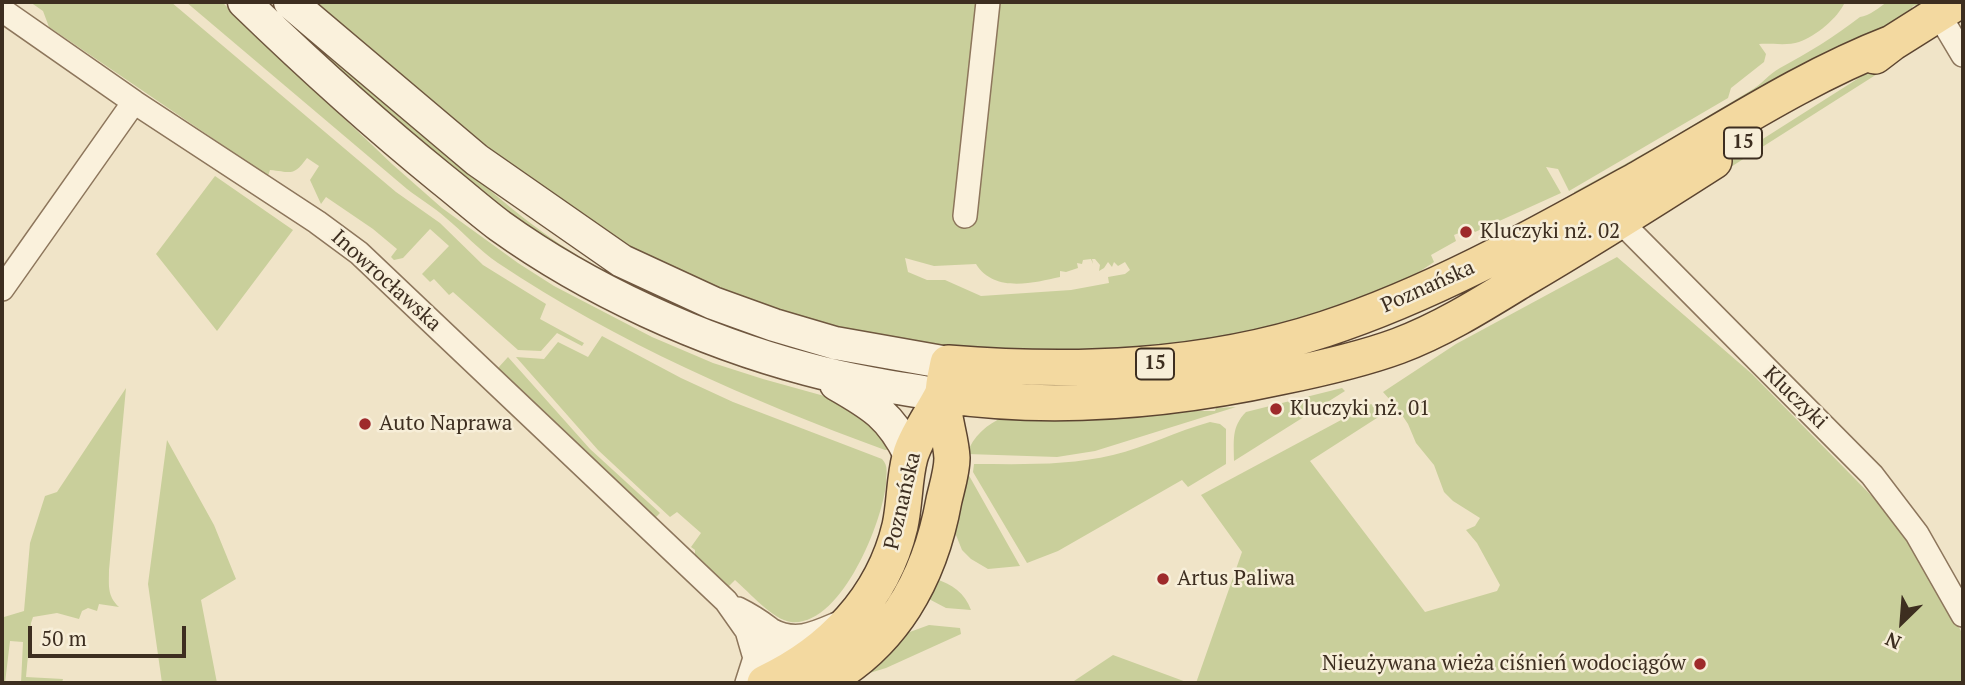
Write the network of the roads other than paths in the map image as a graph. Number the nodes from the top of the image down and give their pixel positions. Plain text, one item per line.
1 (244, 2) edge
2 (289, 2) edge
3 (988, 2) edge
4 (1947, 8) edge
5 (2, 10) edge
6 (1963, 55) edge
7 (134, 102) junction
8 (1610, 211) junction
9 (965, 216) dead end
10 (2, 289) edge
11 (800, 368) junction
12 (945, 379) junction
13 (1027, 402) junction
14 (911, 455) junction
15 (952, 460) junction
16 (729, 604) junction
17 (1962, 609) edge
18 (856, 615) junction
19 (745, 628) junction
20 (768, 628) junction
21 (794, 680) edge
22 (747, 683) edge

1 - 11 main road
2 - 12 main road
3 - 9 street
4 - 6 street
4 - 8 main road, Poznańska / 15
5 - 7 street, Inowrocławska
7 - 10 street
7 - 16 street, Inowrocławska
8 - 12 main road, Poznańska / 15
8 - 13 main road, Poznańska / 15
8 - 17 street, Kluczyki
11 - 12 main road
11 - 14 main road
12 - 13 main road, Poznańska / 15
12 - 14 main road, Poznańska
12 - 15 main road, Poznańska / 15
13 - 15 main road, Poznańska / 15
14 - 18 main road, Poznańska
15 - 21 main road, Poznańska / 15
16 - 19 street
16 - 20 street
18 - 20 street
18 - 21 main road, Poznańska
19 - 21 street
19 - 22 street
20 - 21 street

